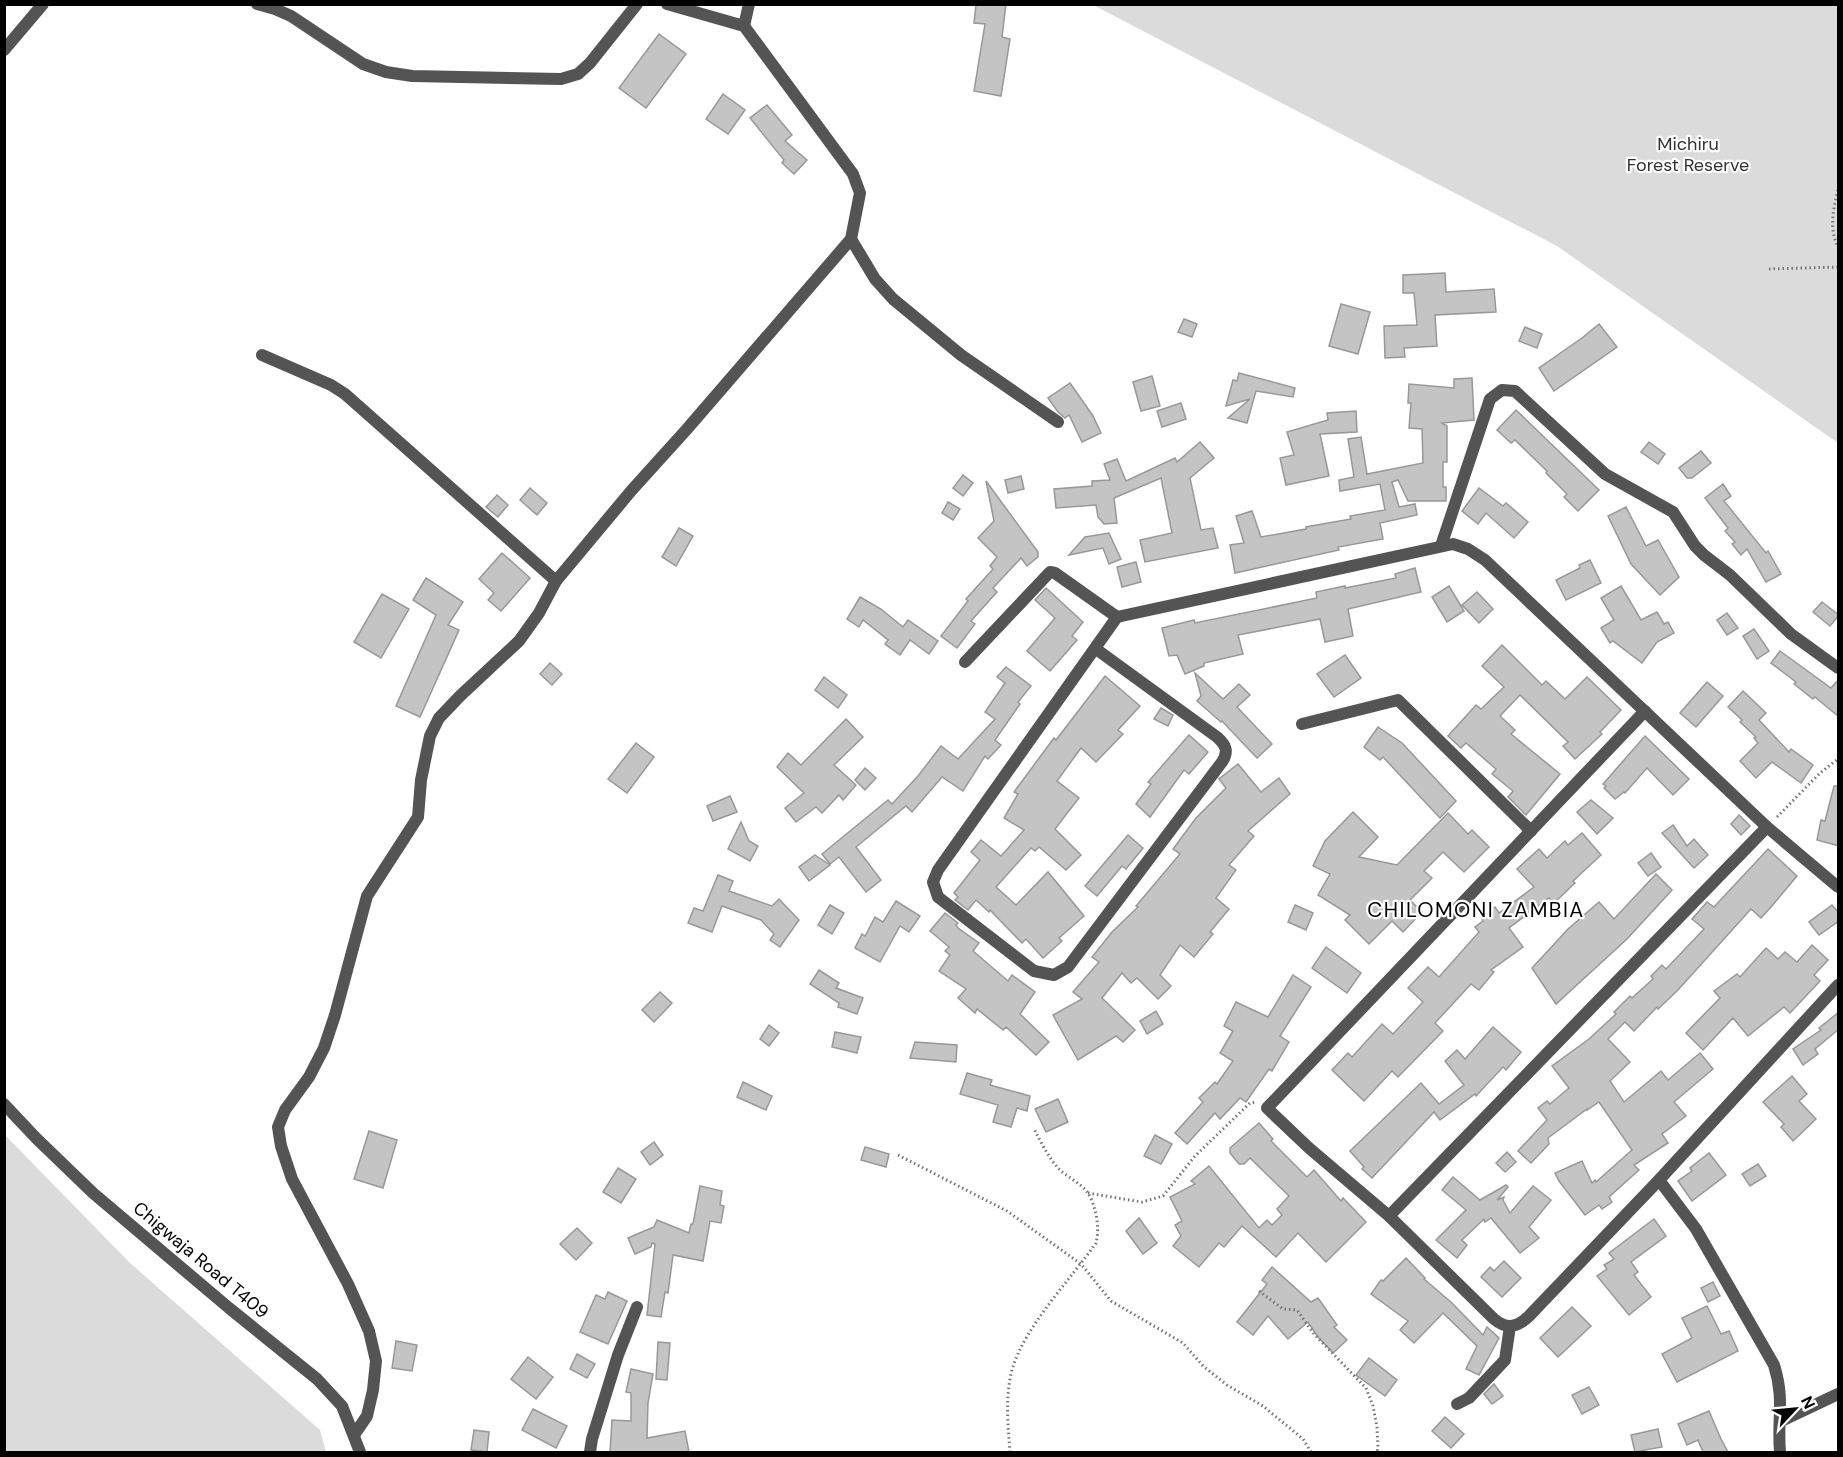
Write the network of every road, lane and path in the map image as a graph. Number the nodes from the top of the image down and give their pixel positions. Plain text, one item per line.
1 (43, 4) edge
2 (257, 4) edge
3 (637, 4) edge
4 (667, 4) edge
5 (749, 4) edge
6 (744, 26) junction
7 (4, 50) edge
8 (1839, 190) edge
9 (851, 239) junction
10 (1839, 247) edge
11 (1839, 267) edge
12 (1769, 269) dead end
13 (262, 355) dead end
14 (1058, 422) dead end
15 (1441, 546) junction
16 (556, 581) junction
17 (1117, 617) junction
18 (1096, 649) junction
19 (965, 662) dead end
20 (1839, 668) edge
21 (1645, 711) junction
22 (1302, 724) dead end
23 (1839, 759) edge
24 (1767, 827) junction
25 (1531, 831) junction
26 (1839, 887) edge
27 (1839, 985) edge
28 (4, 1104) edge
29 (1267, 1107) junction
30 (1034, 1128) dead end
31 (898, 1155) dead end
32 (1659, 1180) junction
33 (1088, 1192) junction
34 (1389, 1216) junction
35 (1081, 1264) junction
36 (1259, 1291) dead end
37 (637, 1307) dead end
38 (1510, 1326) junction
39 (1839, 1394) edge
40 (1457, 1404) dead end
41 (1781, 1421) junction
42 (354, 1435) junction
43 (360, 1452) edge
44 (590, 1452) edge
45 (1010, 1452) edge
46 (1311, 1452) edge
47 (1377, 1452) edge
48 (1780, 1452) edge

1 - 7 street
2 - 3 street
4 - 6 street
5 - 6 street
6 - 9 street
8 - 10 path
9 - 14 street
9 - 16 street
11 - 12 path
13 - 16 street
15 - 17 street
15 - 20 street
15 - 21 street
16 - 42 street
17 - 18 street
17 - 19 street
18 - 18 street
21 - 24 street
21 - 25 street
22 - 25 street
23 - 24 path
24 - 26 street
24 - 34 street
25 - 29 street
27 - 32 street
28 - 42 street, Chigwaja Road T409
29 - 33 path
29 - 34 street
30 - 33 path
31 - 35 path
32 - 38 street
32 - 41 street
33 - 35 path
34 - 38 street
35 - 45 path
35 - 46 path
36 - 47 path
37 - 44 street
38 - 40 street
39 - 41 street
41 - 48 street
42 - 43 street, Chigwaja Road T409

